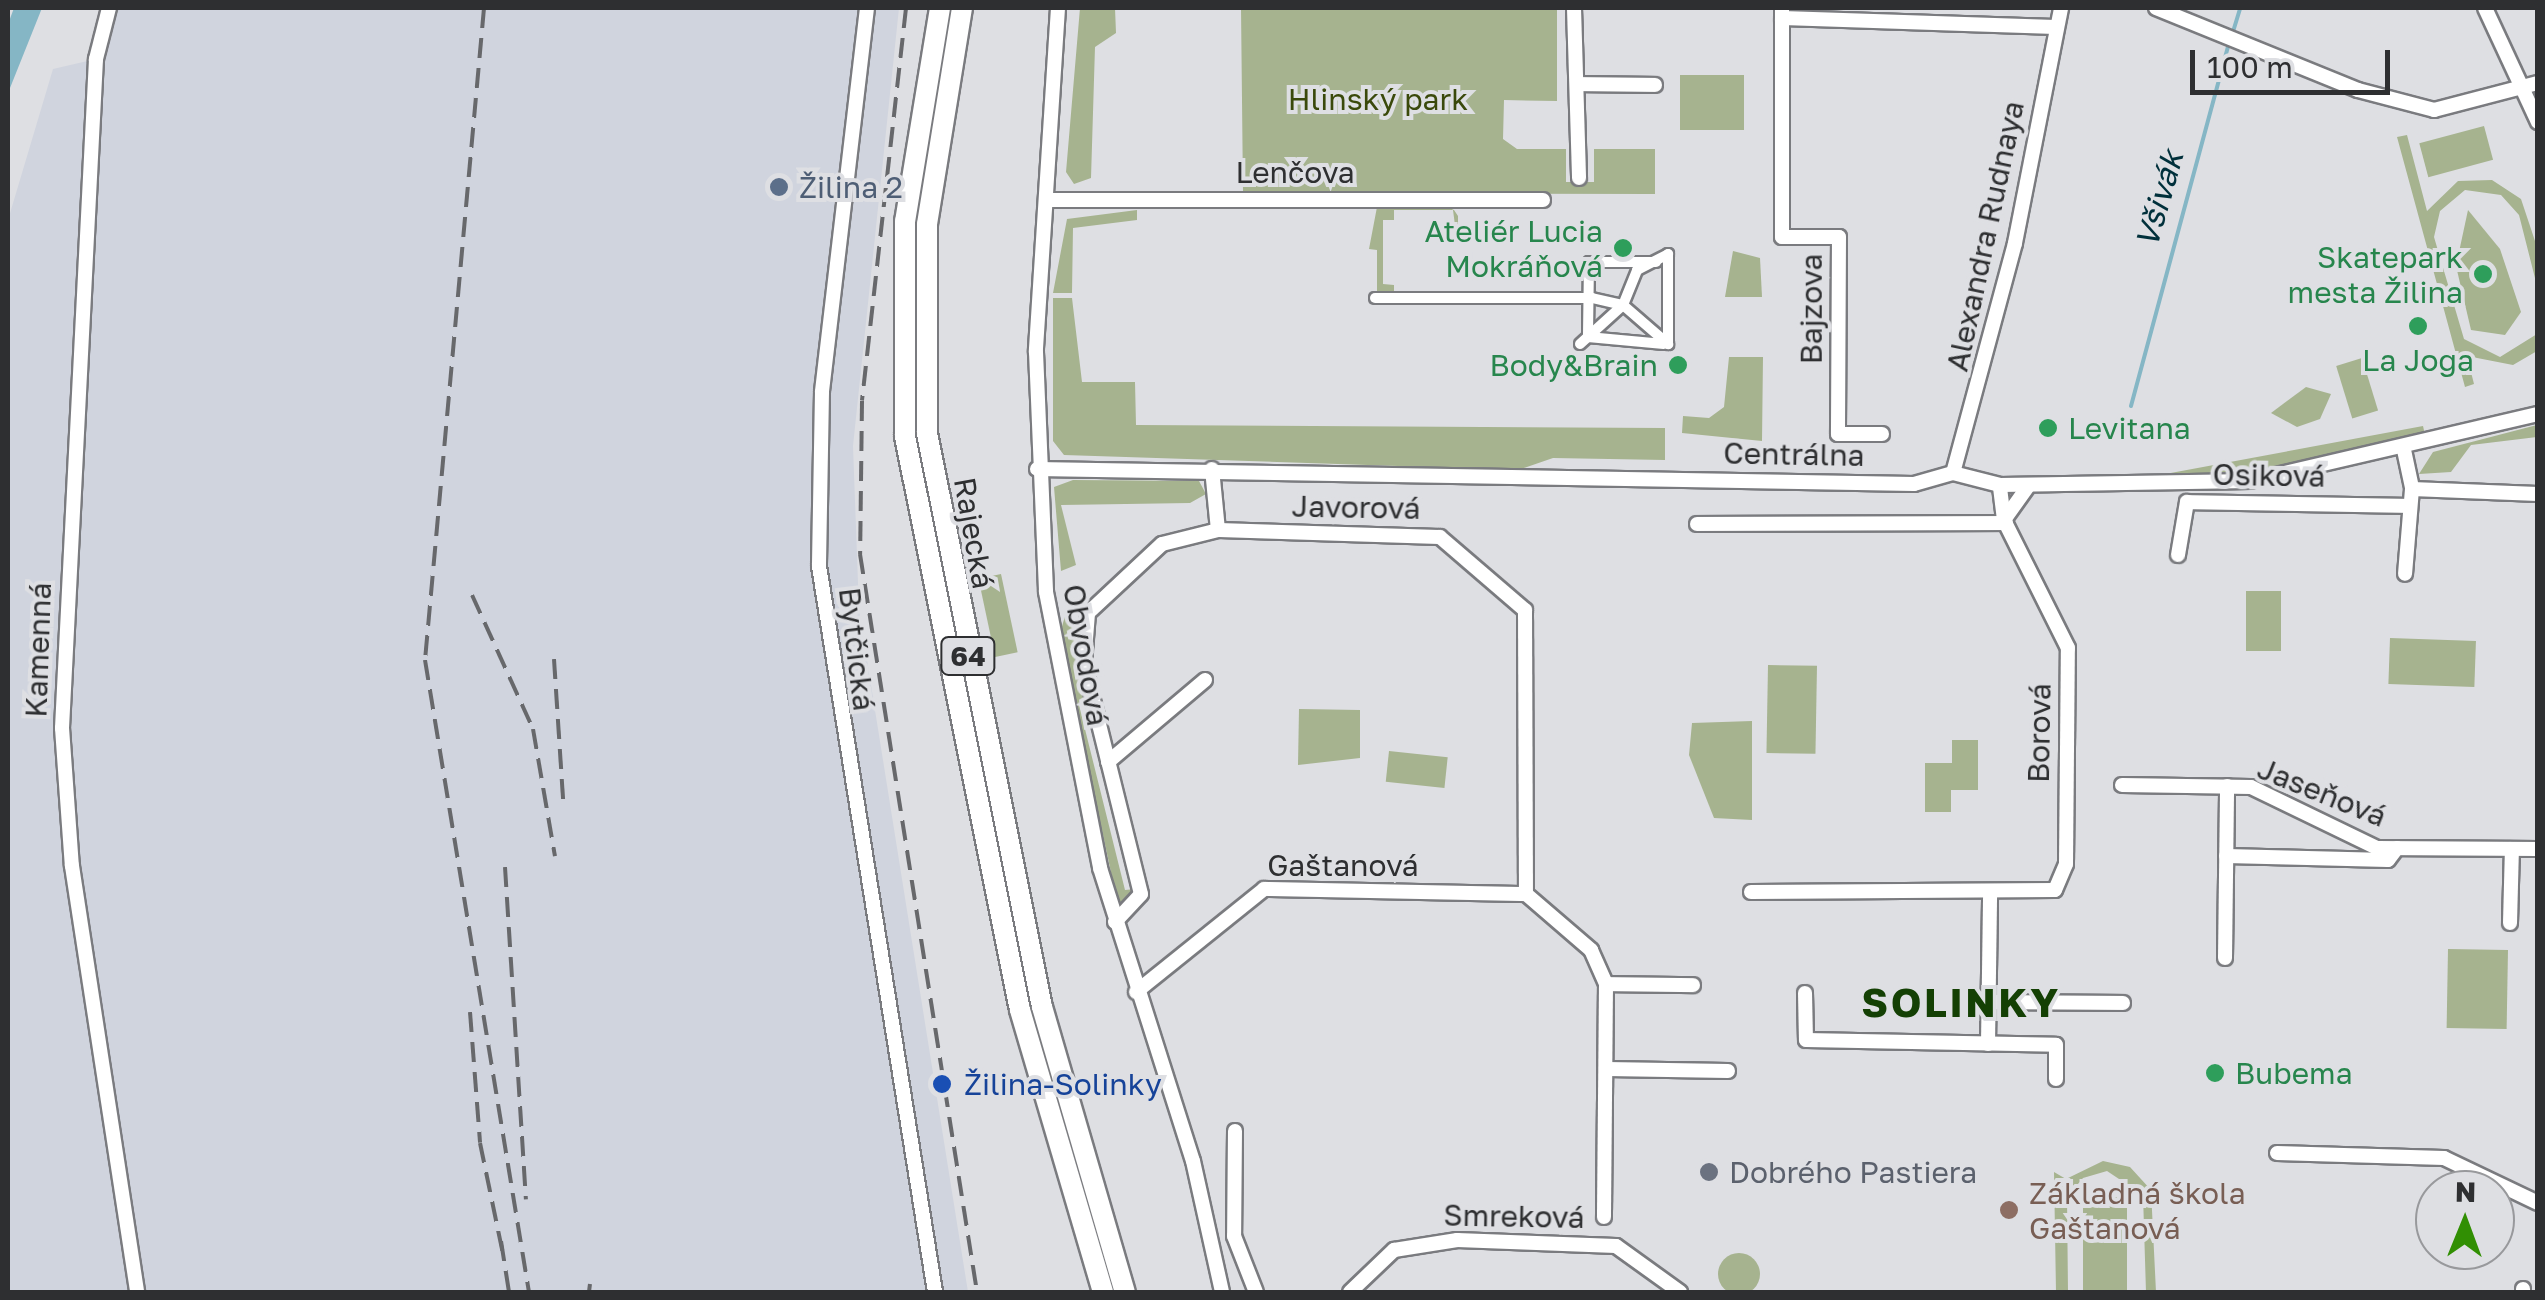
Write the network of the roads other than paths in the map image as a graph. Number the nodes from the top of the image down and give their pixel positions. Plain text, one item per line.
1 (109, 8) edge
2 (867, 8) edge
3 (940, 8) edge
4 (962, 8) edge
5 (1058, 8) edge
6 (1574, 8) edge
7 (2062, 8) edge
8 (2156, 8) edge
9 (2486, 8) edge
10 (1782, 12) edge
11 (2056, 27) junction
12 (2538, 83) edge
13 (1578, 84) junction
14 (1655, 85) dead end
15 (2519, 90) junction
16 (2538, 122) edge
17 (1578, 178) dead end
18 (1047, 200) junction
19 (1543, 200) dead end
20 (1656, 262) junction
21 (1375, 298) dead end
22 (1588, 298) junction
23 (1623, 305) junction
24 (1584, 341) junction
25 (1665, 344) junction
26 (2538, 414) edge
27 (1882, 434) dead end
28 (2404, 450) junction
29 (1037, 468) junction
30 (1212, 469) junction
31 (1953, 473) junction
32 (2000, 485) junction
33 (2029, 485) junction
34 (2412, 489) junction
35 (2538, 494) edge
36 (2406, 506) junction
37 (2005, 522) junction
38 (1697, 524) dead end
39 (1218, 530) junction
40 (2178, 555) dead end
41 (2406, 574) dead end
42 (1205, 680) dead end
43 (1108, 762) junction
44 (2122, 785) dead end
45 (2227, 786) junction
46 (2397, 848) junction
47 (2512, 849) junction
48 (2538, 850) edge
49 (2226, 856) junction
50 (1751, 892) dead end
51 (1526, 894) junction
52 (1990, 896) junction
53 (1115, 922) junction
54 (2510, 923) dead end
55 (2225, 958) dead end
56 (1606, 984) junction
57 (1692, 986) dead end
58 (1136, 992) junction
59 (1806, 994) dead end
60 (1989, 1002) junction
61 (2123, 1003) dead end
62 (1988, 1044) junction
63 (1606, 1069) junction
64 (1728, 1072) dead end
65 (2056, 1079) dead end
66 (1235, 1131) dead end
67 (2277, 1153) dead end
68 (2538, 1204) edge
69 (1604, 1217) dead end
70 (137, 1292) edge
71 (935, 1292) edge
72 (1103, 1292) edge
73 (1126, 1292) edge
74 (1222, 1292) edge
75 (1256, 1292) edge
76 (1350, 1292) edge
77 (1680, 1292) edge

1 - 70 street, Kamenná
2 - 71 street, Bytčická
3 - 72 main road, Rajecká / 64
4 - 73 main road, Rajecká / 64
5 - 18 street, Obvodová
6 - 13 street
7 - 11 street, Alexandra Rudnaya
8 - 15 street
9 - 15 street
10 - 11 street, Bajzova
10 - 27 street, Bajzova
11 - 31 street, Alexandra Rudnaya
12 - 15 street
13 - 14 street
13 - 17 street
15 - 16 street
18 - 19 street, Lenčova
18 - 29 street, Obvodová
20 - 22 street
20 - 23 street
20 - 25 street
21 - 22 street
22 - 23 street
22 - 24 street
23 - 24 street
23 - 25 street
24 - 25 street
26 - 28 street, Centrálna
28 - 33 street, Centrálna
28 - 34 street
29 - 30 street, Centrálna
29 - 53 street, Obvodová
30 - 31 street, Centrálna
30 - 39 street
31 - 32 street, Centrálna
32 - 33 street, Centrálna
32 - 37 street, Borová
33 - 37 street
34 - 35 street
34 - 36 street
36 - 40 street, Osiková
36 - 41 street
37 - 38 street
37 - 52 street, Borová
39 - 43 street, Javorová
39 - 51 street, Javorová
42 - 43 street
43 - 53 street, Javorová
44 - 45 street, Jaseňová
45 - 46 street, Jaseňová
45 - 49 street, Jaseňová
46 - 47 street, Jaseňová
46 - 49 street, Jaseňová
47 - 48 street, Jaseňová
47 - 54 street
49 - 55 street, Jaseňová
50 - 52 street, Borová
51 - 56 street
51 - 58 street, Gaštanová
52 - 60 street
53 - 58 street, Obvodová
56 - 57 street
56 - 63 street
58 - 74 street, Obvodová
59 - 62 street
60 - 61 street
60 - 62 street
62 - 65 street
63 - 64 street
63 - 69 street
66 - 75 street
67 - 68 street
76 - 77 street, Smreková

